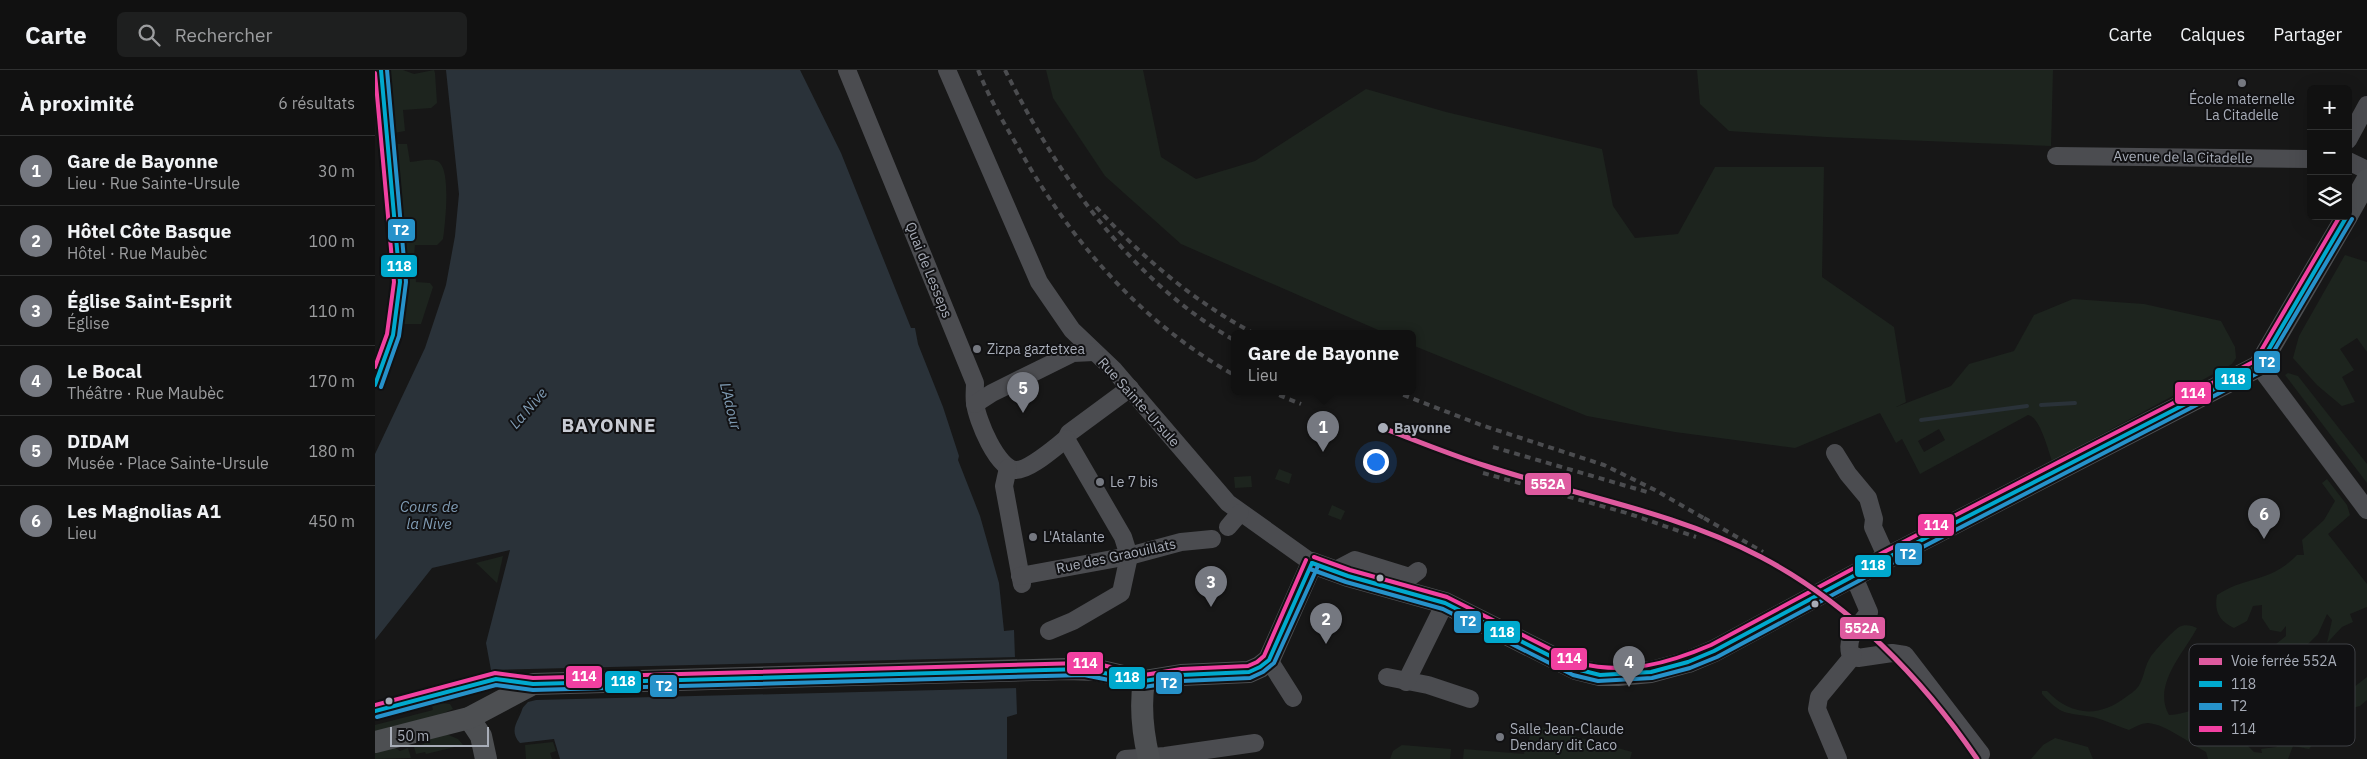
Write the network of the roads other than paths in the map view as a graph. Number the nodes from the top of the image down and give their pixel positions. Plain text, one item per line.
1 (847, 70) edge
2 (947, 70) edge
3 (2367, 105) edge
4 (2352, 133) edge
5 (2056, 156) dead end
6 (2307, 159) edge
7 (2352, 163) edge
8 (2367, 170) edge
9 (2367, 180) edge
10 (2352, 208) edge
11 (2345, 220) edge
12 (1094, 352) junction
13 (2259, 366) junction
14 (1130, 388) junction
15 (975, 404) junction
16 (1066, 439) junction
17 (1835, 453) dead end
18 (1008, 468) junction
19 (2367, 510) edge
20 (1241, 513) junction
21 (1228, 527) dead end
22 (1212, 539) dead end
23 (1129, 556) junction
24 (1887, 558) junction
25 (1312, 563) junction
26 (1334, 571) junction
27 (1418, 571) dead end
28 (1854, 577) junction
29 (1445, 603) junction
30 (1049, 631) dead end
31 (1274, 651) junction
32 (1853, 656) junction
33 (1387, 677) dead end
34 (1144, 681) junction
35 (1406, 682) junction
36 (1293, 698) dead end
37 (1470, 699) dead end
38 (469, 718) junction
39 (375, 742) edge
40 (1255, 743) dead end
41 (1981, 754) dead end
42 (1149, 758) edge
43 (486, 759) edge
44 (1125, 759) edge
45 (1838, 759) edge

1 - 15 street, Quai de Lesseps
2 - 12 street, Rue Sainte-Ursule
3 - 4 street
5 - 6 street, Avenue de la Citadelle
7 - 8 street
9 - 10 main road
11 - 13 main road
12 - 14 street, Rue Sainte-Ursule
12 - 15 street
13 - 19 street
13 - 24 main road
14 - 16 street
14 - 20 street, Rue Sainte-Ursule
15 - 18 street, Quai de Lesseps
16 - 18 street
16 - 23 street
17 - 24 street
18 - 23 street, Rue des Graouillats
20 - 21 street
20 - 25 street, Rue Sainte-Ursule
22 - 23 street, Rue des Graouillats
23 - 30 street
24 - 28 main road
25 - 26 main road
25 - 31 main road
26 - 27 street
26 - 29 main road
28 - 29 main road
28 - 32 street
29 - 35 street
31 - 34 main road
31 - 36 street
32 - 41 street
32 - 45 street
33 - 35 street
34 - 38 main road
34 - 42 main road
35 - 37 street
38 - 39 main road
38 - 43 main road
40 - 42 street
42 - 44 street

